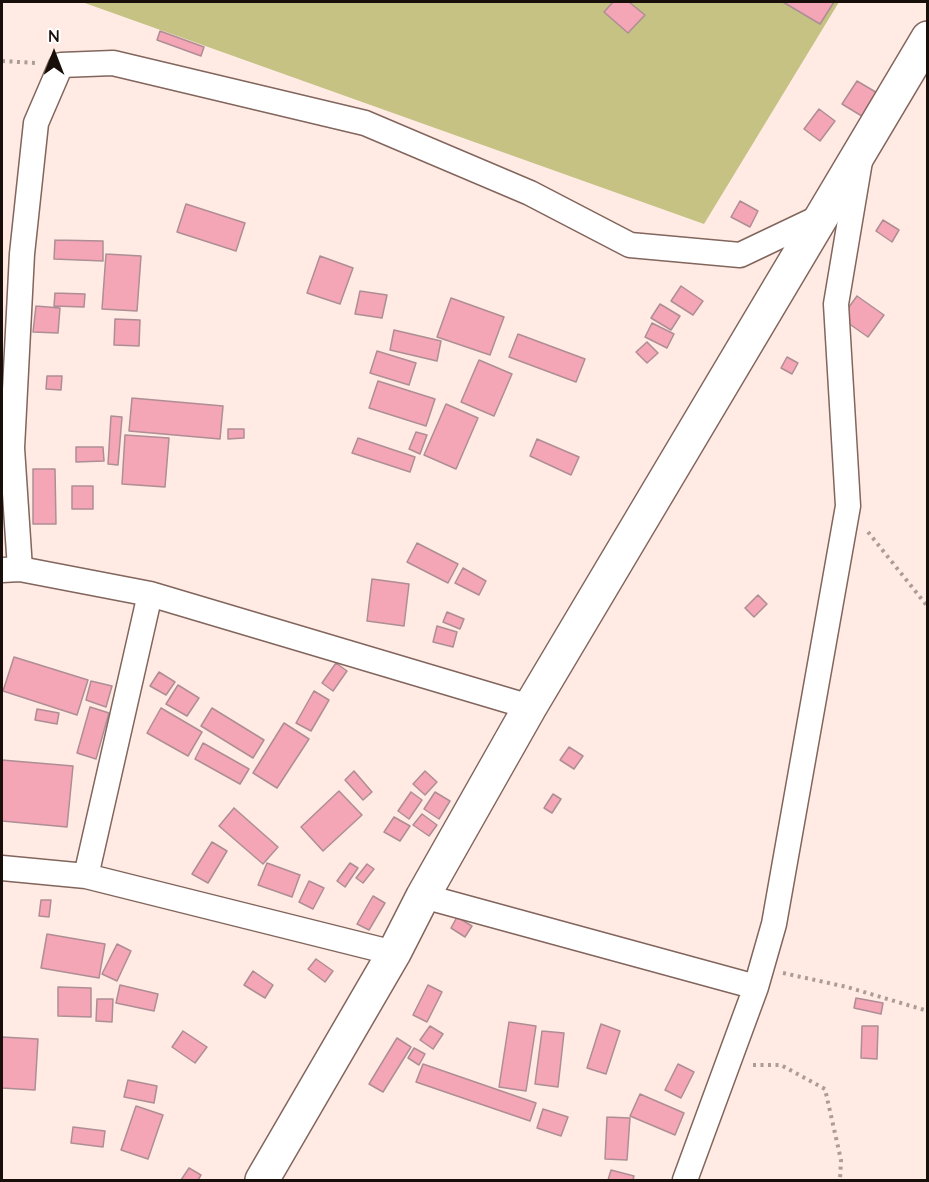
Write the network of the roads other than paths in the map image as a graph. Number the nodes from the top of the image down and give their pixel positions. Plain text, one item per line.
1 (927, 38) edge
2 (862, 150) junction
3 (822, 216) junction
4 (11, 570) edge
5 (150, 594) junction
6 (530, 706) junction
7 (2, 868) edge
8 (86, 876) junction
9 (423, 896) junction
10 (394, 953) junction
11 (759, 978) junction
12 (262, 1180) edge
13 (685, 1180) edge

1 - 2 main road
2 - 3 main road
2 - 11 street
3 - 4 street
3 - 6 main road
4 - 5 street
5 - 6 street
5 - 8 street
6 - 9 main road
7 - 8 street
8 - 10 street
9 - 10 main road
9 - 11 street
10 - 12 main road
11 - 13 street

